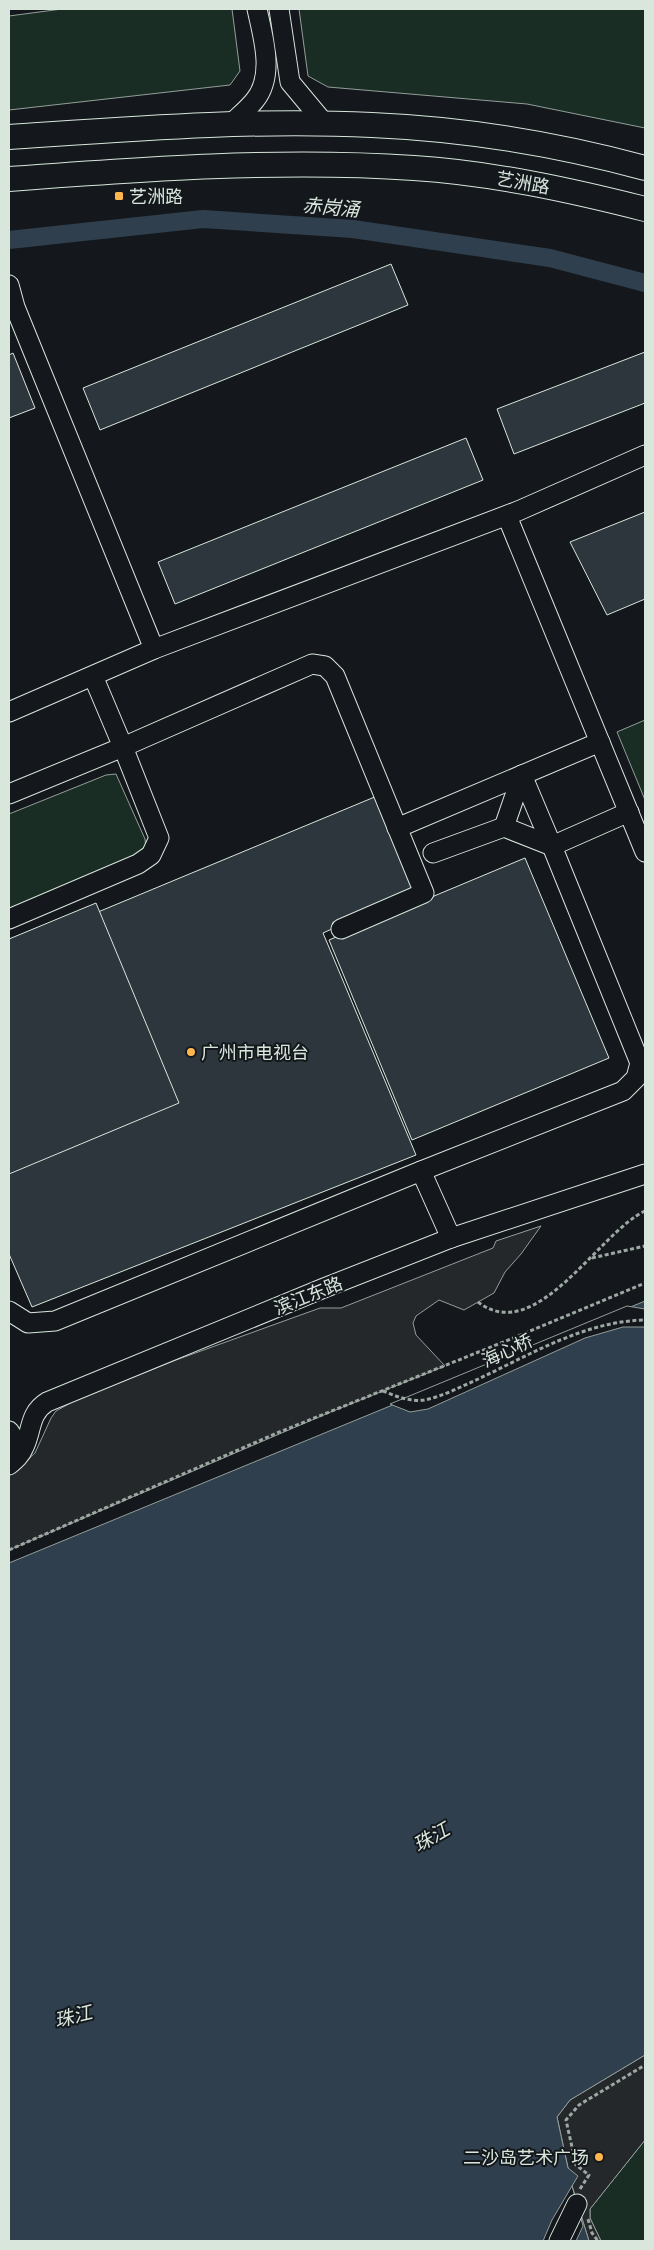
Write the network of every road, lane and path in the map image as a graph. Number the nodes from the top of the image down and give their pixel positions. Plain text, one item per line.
1 (258, 9) edge
2 (279, 9) edge
3 (325, 124) junction
4 (230, 126) junction
5 (9, 137) edge
6 (645, 168) edge
7 (9, 179) edge
8 (645, 209) edge
9 (9, 286) edge
10 (645, 455) edge
11 (506, 516) junction
12 (154, 649) junction
13 (93, 676) junction
14 (9, 712) edge
15 (600, 742) junction
16 (123, 747) junction
17 (522, 775) junction
18 (9, 794) edge
19 (629, 812) junction
20 (504, 827) junction
21 (397, 828) junction
22 (552, 846) junction
23 (645, 852) edge
24 (433, 853) dead end
25 (9, 919) edge
26 (341, 929) dead end
27 (420, 1171) junction
28 (645, 1174) edge
29 (645, 1211) edge
30 (451, 1238) junction
31 (645, 1246) edge
32 (591, 1258) junction
33 (645, 1283) edge
34 (478, 1302) dead end
35 (9, 1311) edge
36 (645, 1320) edge
37 (383, 1391) junction
38 (9, 1431) edge
39 (11, 1463) edge
40 (9, 1550) edge
41 (645, 2065) edge
42 (582, 2205) junction
43 (559, 2241) edge
44 (598, 2241) edge

1 - 4 street
2 - 3 street
3 - 4 main road
3 - 6 main road
4 - 5 main road
7 - 8 main road, 艺洲路
9 - 12 street
10 - 11 street
11 - 12 street
11 - 15 street
12 - 13 street
13 - 14 street
13 - 16 street
15 - 17 street
15 - 19 street
16 - 18 street
16 - 21 street
16 - 25 street
17 - 20 street
17 - 21 street
17 - 22 street
19 - 22 street
19 - 23 street
20 - 22 street
20 - 24 street
21 - 26 street
22 - 27 street
27 - 30 street
27 - 35 street
28 - 30 street, 滨江东路
29 - 32 path
30 - 39 street, 滨江东路
31 - 32 path
32 - 34 path
33 - 37 path
36 - 37 path, 海心桥
37 - 40 path
38 - 39 street
41 - 42 path
42 - 43 street
42 - 44 path

